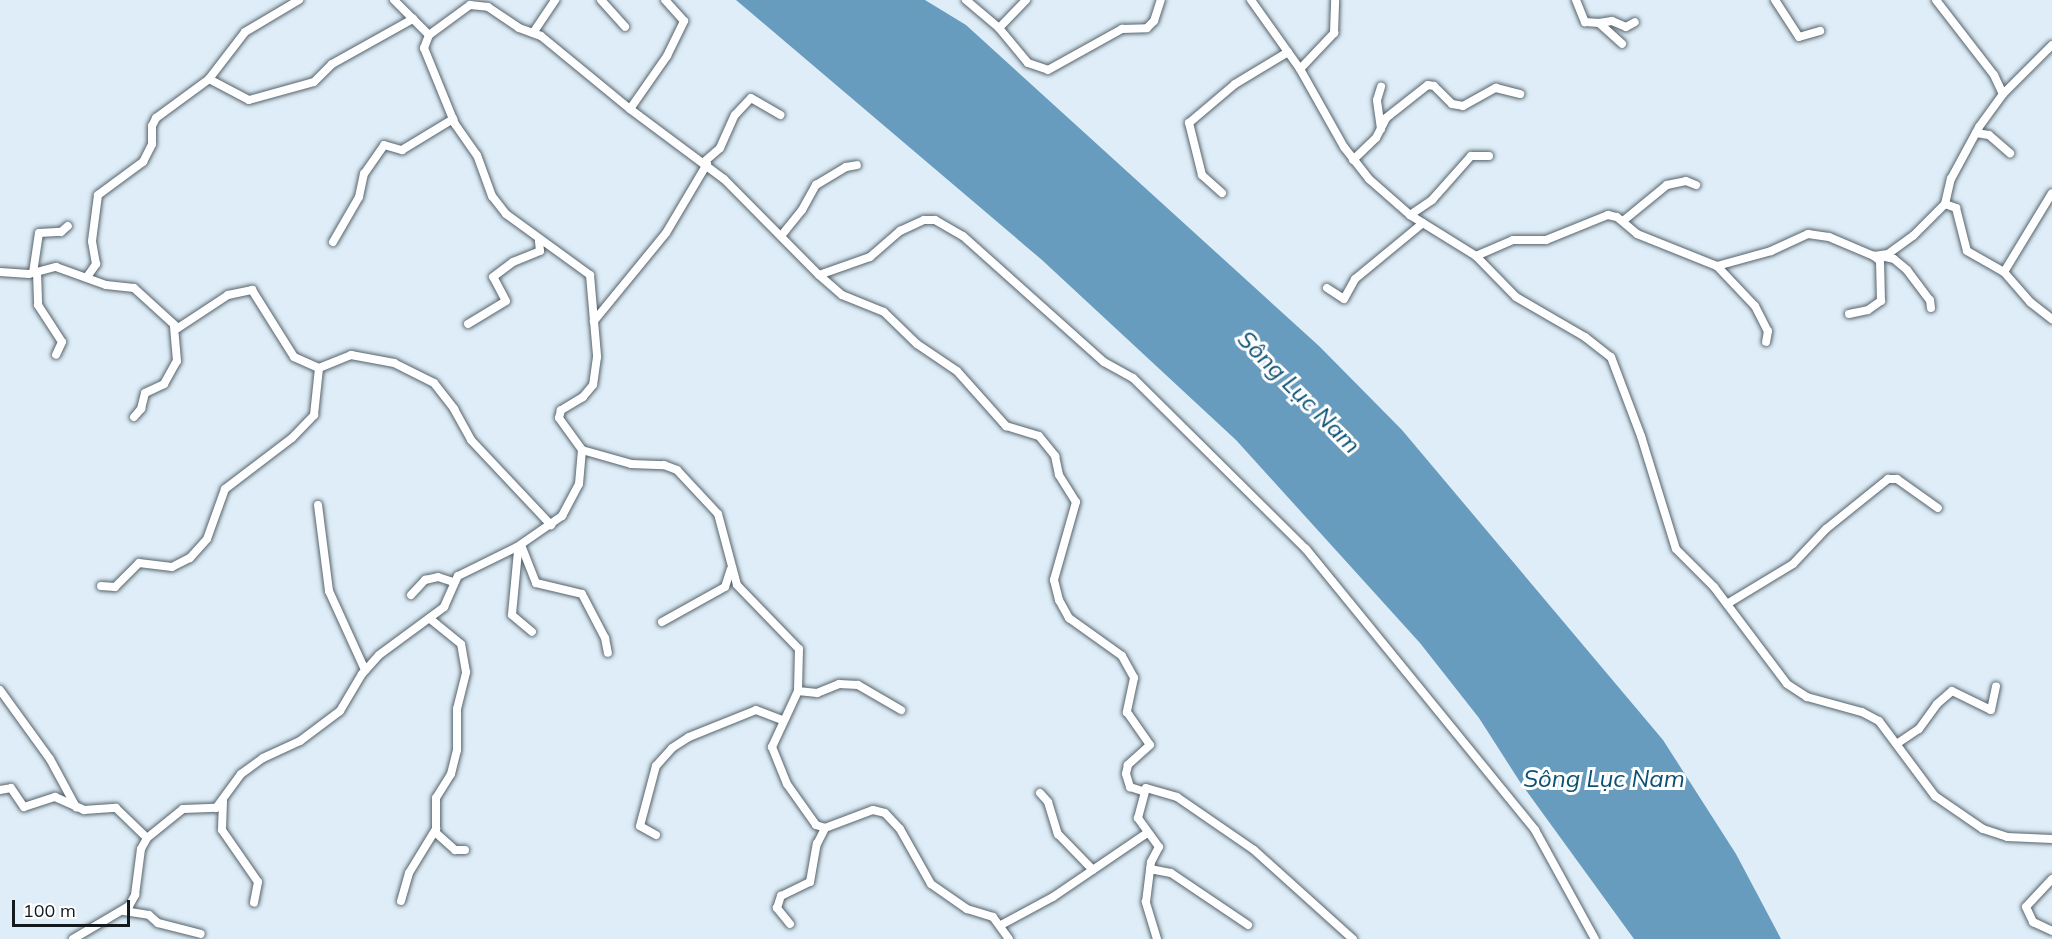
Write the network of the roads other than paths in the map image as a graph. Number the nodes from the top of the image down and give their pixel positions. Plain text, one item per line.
1 (299, 0) edge
2 (394, 0) edge
3 (555, 0) edge
4 (601, 0) edge
5 (664, 0) edge
6 (966, 0) edge
7 (1026, 0) edge
8 (1161, 0) edge
9 (1251, 0) edge
10 (1335, 0) edge
11 (1576, 0) edge
12 (1775, 0) edge
13 (1935, 0) edge
14 (468, 3) edge
15 (413, 19) junction
16 (1635, 22) dead end
17 (1599, 23) junction
18 (625, 27) dead end
19 (999, 28) junction
20 (1820, 31) dead end
21 (533, 33) junction
22 (429, 35) junction
23 (1622, 44) dead end
24 (2052, 45) edge
25 (1288, 52) junction
26 (1300, 69) junction
27 (208, 79) junction
28 (1381, 87) dead end
29 (1520, 94) dead end
30 (2003, 94) junction
31 (630, 109) junction
32 (781, 116) dead end
33 (453, 119) junction
34 (1381, 129) junction
35 (1976, 133) junction
36 (2010, 153) dead end
37 (1489, 156) dead end
38 (1353, 160) junction
39 (706, 163) junction
40 (856, 165) dead end
41 (1696, 185) dead end
42 (1222, 193) dead end
43 (2052, 193) edge
44 (1945, 204) junction
45 (1410, 215) junction
46 (1623, 221) junction
47 (1423, 223) junction
48 (68, 226) dead end
49 (781, 236) junction
50 (539, 241) junction
51 (333, 242) dead end
52 (1476, 256) junction
53 (1877, 256) junction
54 (1716, 266) junction
55 (0, 272) edge
56 (35, 272) junction
57 (2004, 272) junction
58 (819, 275) junction
59 (87, 277) junction
60 (1328, 288) dead end
61 (1931, 308) dead end
62 (1849, 314) dead end
63 (2052, 319) edge
64 (594, 321) junction
65 (468, 324) dead end
66 (174, 326) junction
67 (1766, 342) dead end
68 (56, 355) dead end
69 (319, 368) junction
70 (134, 417) dead end
71 (582, 450) junction
72 (318, 505) dead end
73 (1938, 508) dead end
74 (551, 525) junction
75 (519, 546) junction
76 (731, 569) junction
77 (453, 582) junction
78 (100, 586) dead end
79 (411, 595) dead end
80 (1726, 604) junction
81 (429, 618) junction
82 (662, 622) dead end
83 (532, 632) dead end
84 (608, 653) dead end
85 (366, 670) junction
86 (1996, 687) dead end
87 (0, 690) edge
88 (798, 691) junction
89 (901, 710) dead end
90 (782, 720) junction
91 (1898, 743) junction
92 (0, 790) edge
93 (1142, 790) junction
94 (1040, 793) dead end
95 (223, 800) junction
96 (76, 807) junction
97 (825, 828) junction
98 (435, 832) junction
99 (1147, 833) junction
100 (656, 835) dead end
101 (147, 838) junction
102 (2052, 838) edge
103 (465, 850) dead end
104 (1149, 869) junction
105 (1093, 870) junction
106 (2052, 879) edge
107 (400, 901) dead end
108 (254, 903) dead end
109 (124, 911) junction
110 (790, 924) dead end
111 (1001, 925) junction
112 (1248, 925) dead end
113 (2052, 931) edge
114 (201, 934) dead end
115 (74, 939) edge
116 (1009, 939) edge
117 (1157, 939) edge
118 (1353, 939) edge
119 (1595, 939) edge

1 - 27 street
2 - 15 street
3 - 21 street
4 - 18 street
5 - 31 street
6 - 19 street
7 - 19 street
8 - 19 street
9 - 25 street
10 - 26 street
11 - 17 street
12 - 20 street
13 - 30 street
14 - 21 street
14 - 22 street
15 - 22 street
15 - 27 street
16 - 17 street
17 - 23 street
21 - 31 street
22 - 33 street
24 - 30 street
25 - 26 street
25 - 42 street
26 - 38 street
27 - 59 street
28 - 34 street
29 - 34 street
30 - 35 street
31 - 39 street
32 - 39 street
33 - 50 street
33 - 51 street
34 - 38 street
35 - 36 street
35 - 44 street
37 - 45 street
38 - 45 street
39 - 49 street
39 - 64 street
40 - 49 street
41 - 46 street
43 - 57 street
44 - 53 street
44 - 57 street
45 - 47 street
46 - 52 street
46 - 54 street
47 - 52 street
47 - 60 street
48 - 56 street
49 - 58 street
50 - 64 street
50 - 65 street
52 - 80 street
53 - 54 street
53 - 61 street
53 - 62 street
54 - 67 street
55 - 56 street
56 - 59 street
56 - 68 street
57 - 63 street
58 - 93 street
58 - 119 street
59 - 66 street
64 - 71 street
66 - 69 street
66 - 70 street
69 - 74 street
69 - 78 street
71 - 74 street
71 - 76 street
72 - 85 street
73 - 80 street
74 - 75 street
75 - 77 street
75 - 83 street
75 - 84 street
76 - 82 street
76 - 88 street
77 - 79 street
77 - 81 street
80 - 91 street
81 - 85 street
81 - 98 street
85 - 95 street
86 - 91 street
87 - 96 street
88 - 89 street
88 - 90 street
90 - 97 street
90 - 100 street
91 - 102 street
92 - 96 street
93 - 99 street
93 - 118 street
94 - 105 street
95 - 101 street
95 - 108 street
96 - 101 street
97 - 110 street
97 - 111 street
98 - 103 street
98 - 107 street
99 - 104 street
99 - 105 street
101 - 109 street
104 - 112 street
104 - 117 street
105 - 111 street
106 - 113 street
109 - 114 street
109 - 115 street
111 - 116 street

